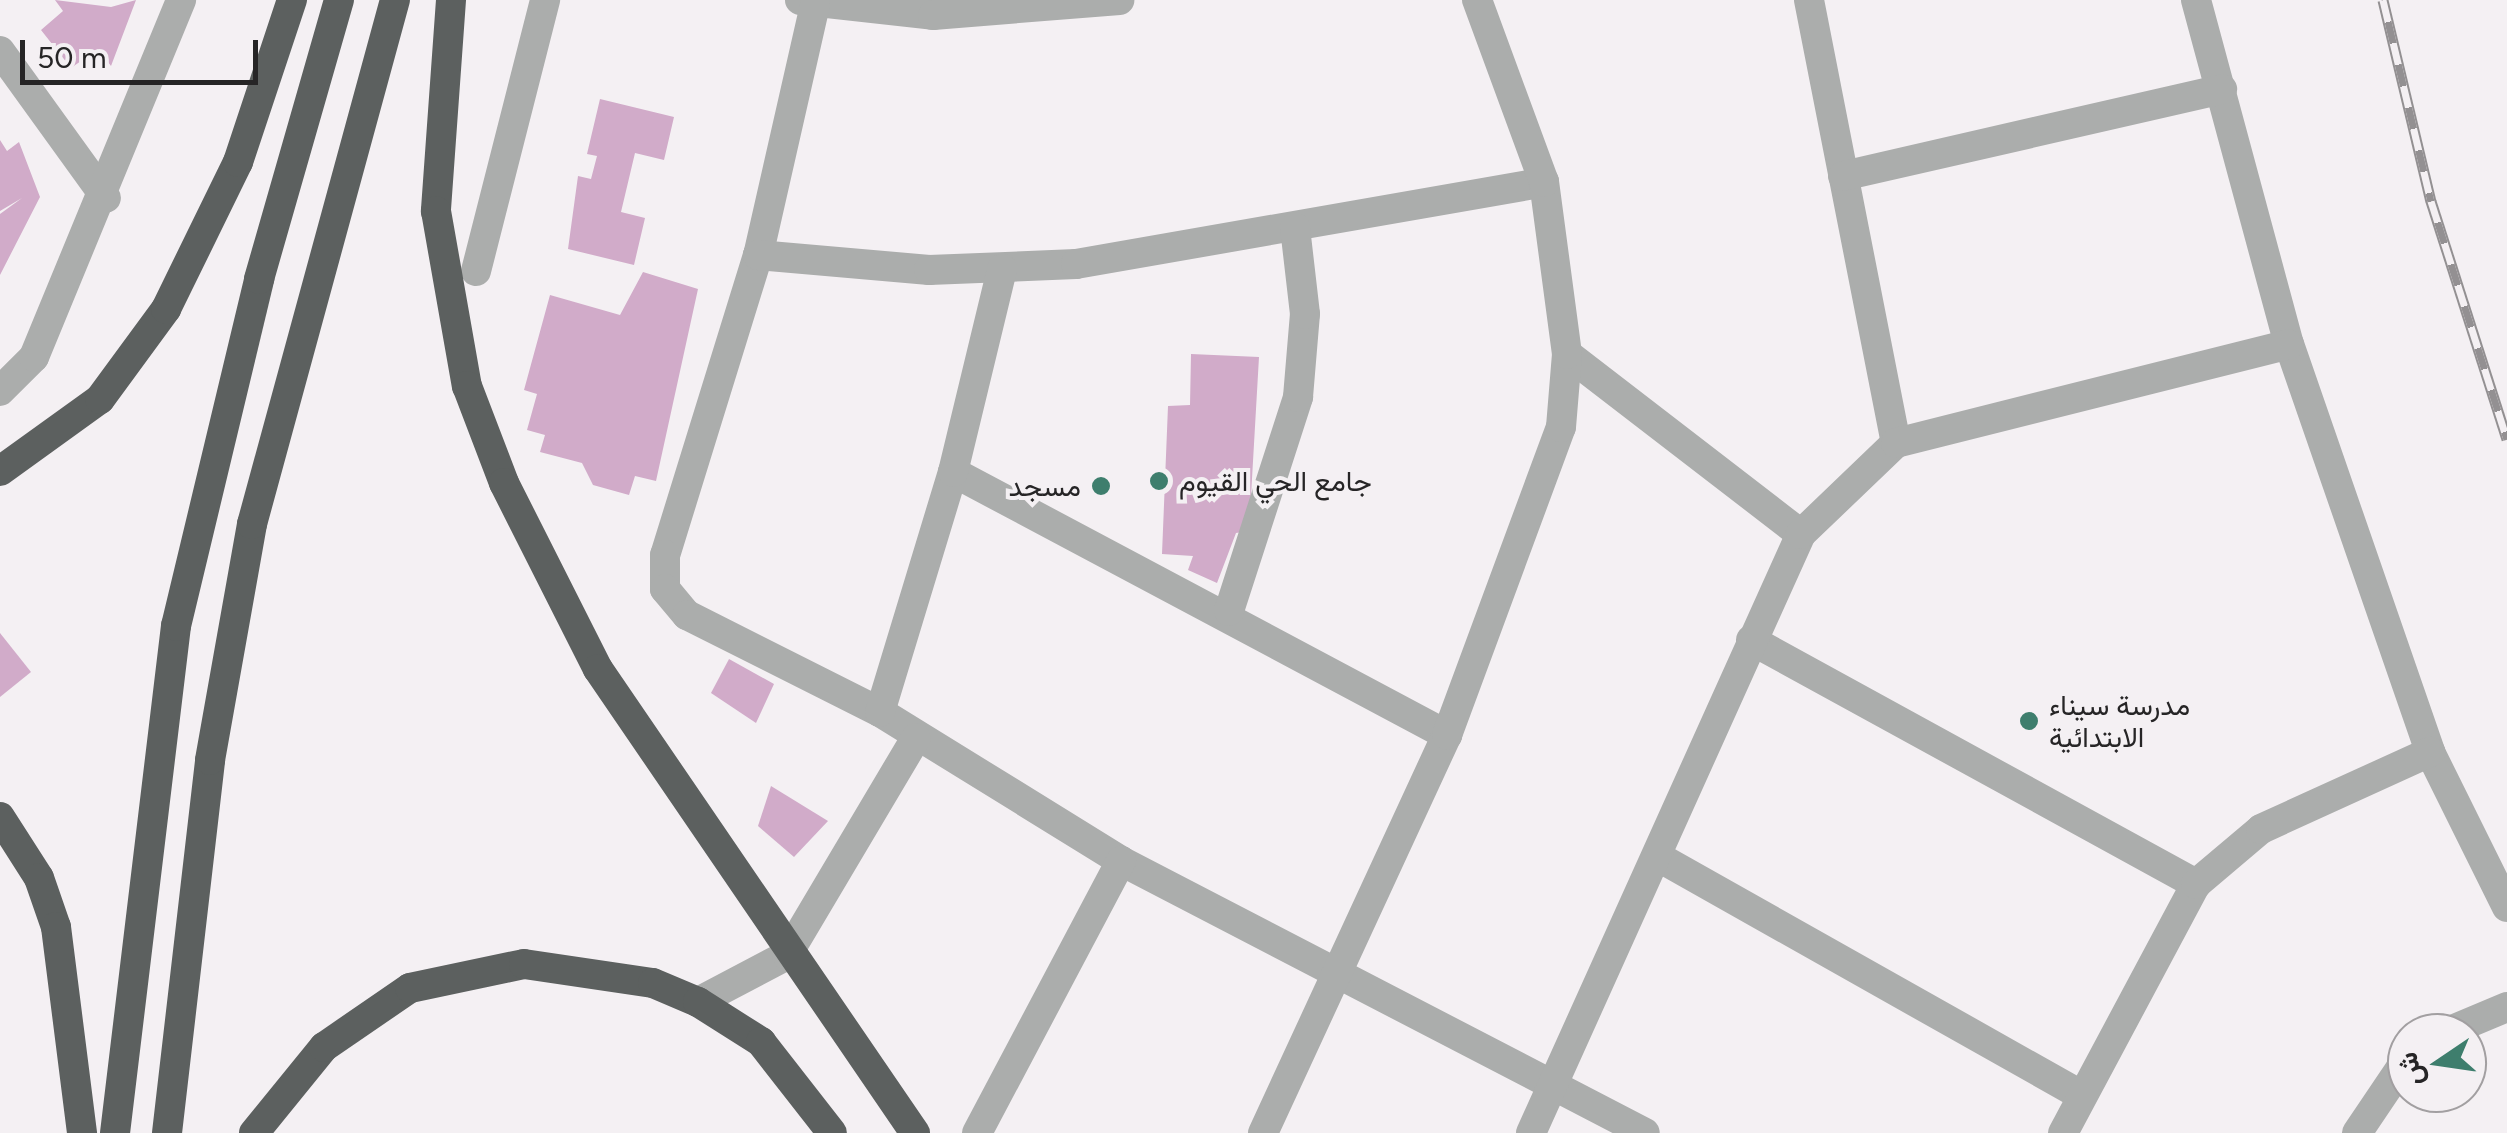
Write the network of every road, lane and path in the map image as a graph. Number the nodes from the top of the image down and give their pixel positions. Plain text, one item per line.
1 (181, 0) edge
2 (292, 0) edge
3 (340, 0) edge
4 (395, 0) edge
5 (450, 0) edge
6 (544, 0) edge
7 (1477, 0) edge
8 (1809, 0) edge
9 (2196, 0) edge
10 (1113, 1) edge
11 (808, 3) edge
12 (0, 51) edge
13 (2222, 89) junction
14 (1843, 176) junction
15 (1544, 182) junction
16 (106, 198) junction
17 (1295, 228) junction
18 (758, 255) junction
19 (1002, 269) junction
20 (476, 272) dead end
21 (2289, 344) junction
22 (1567, 354) junction
23 (0, 391) edge
24 (1896, 443) junction
25 (0, 470) edge
26 (954, 472) junction
27 (1801, 534) junction
28 (1229, 611) junction
29 (1752, 640) junction
30 (880, 712) junction
31 (1447, 735) junction
32 (916, 738) junction
33 (2430, 752) junction
34 (0, 816) edge
35 (1662, 859) junction
36 (1121, 862) junction
37 (2196, 884) junction
38 (2507, 907) edge
39 (787, 956) junction
40 (1344, 969) junction
41 (698, 1002) junction
42 (1558, 1081) junction
43 (2387, 1089) edge
44 (2082, 1094) junction
45 (82, 1133) edge
46 (115, 1133) edge
47 (167, 1133) edge
48 (254, 1133) edge
49 (832, 1133) edge
50 (915, 1133) edge
51 (978, 1133) edge
52 (1263, 1133) edge
53 (1531, 1133) edge
54 (1645, 1133) edge
55 (2063, 1133) edge
56 (2357, 1133) edge

1 - 16 street
2 - 25 highway
3 - 46 highway
4 - 47 highway
5 - 39 highway
6 - 20 street
7 - 15 street
8 - 14 street
9 - 13 street
10 - 11 street
11 - 18 street
12 - 16 street
13 - 14 street
13 - 21 street
14 - 24 street
15 - 17 street
15 - 22 street
16 - 23 street
17 - 19 street
17 - 28 street
18 - 19 street
18 - 30 street
19 - 26 street
21 - 24 street
21 - 33 street
22 - 27 street
22 - 31 street
24 - 27 street
26 - 28 street
26 - 30 street
27 - 29 street
28 - 31 street
29 - 35 street
29 - 37 street
30 - 32 street
31 - 40 street
32 - 36 street
32 - 39 street
33 - 37 street
33 - 38 street
34 - 45 highway
35 - 42 street
35 - 44 street
36 - 40 street
36 - 51 street
37 - 44 street
39 - 41 street
39 - 50 highway
40 - 42 street
40 - 52 street
41 - 48 highway
41 - 49 highway
42 - 53 street
42 - 54 street
43 - 56 street
44 - 55 street

